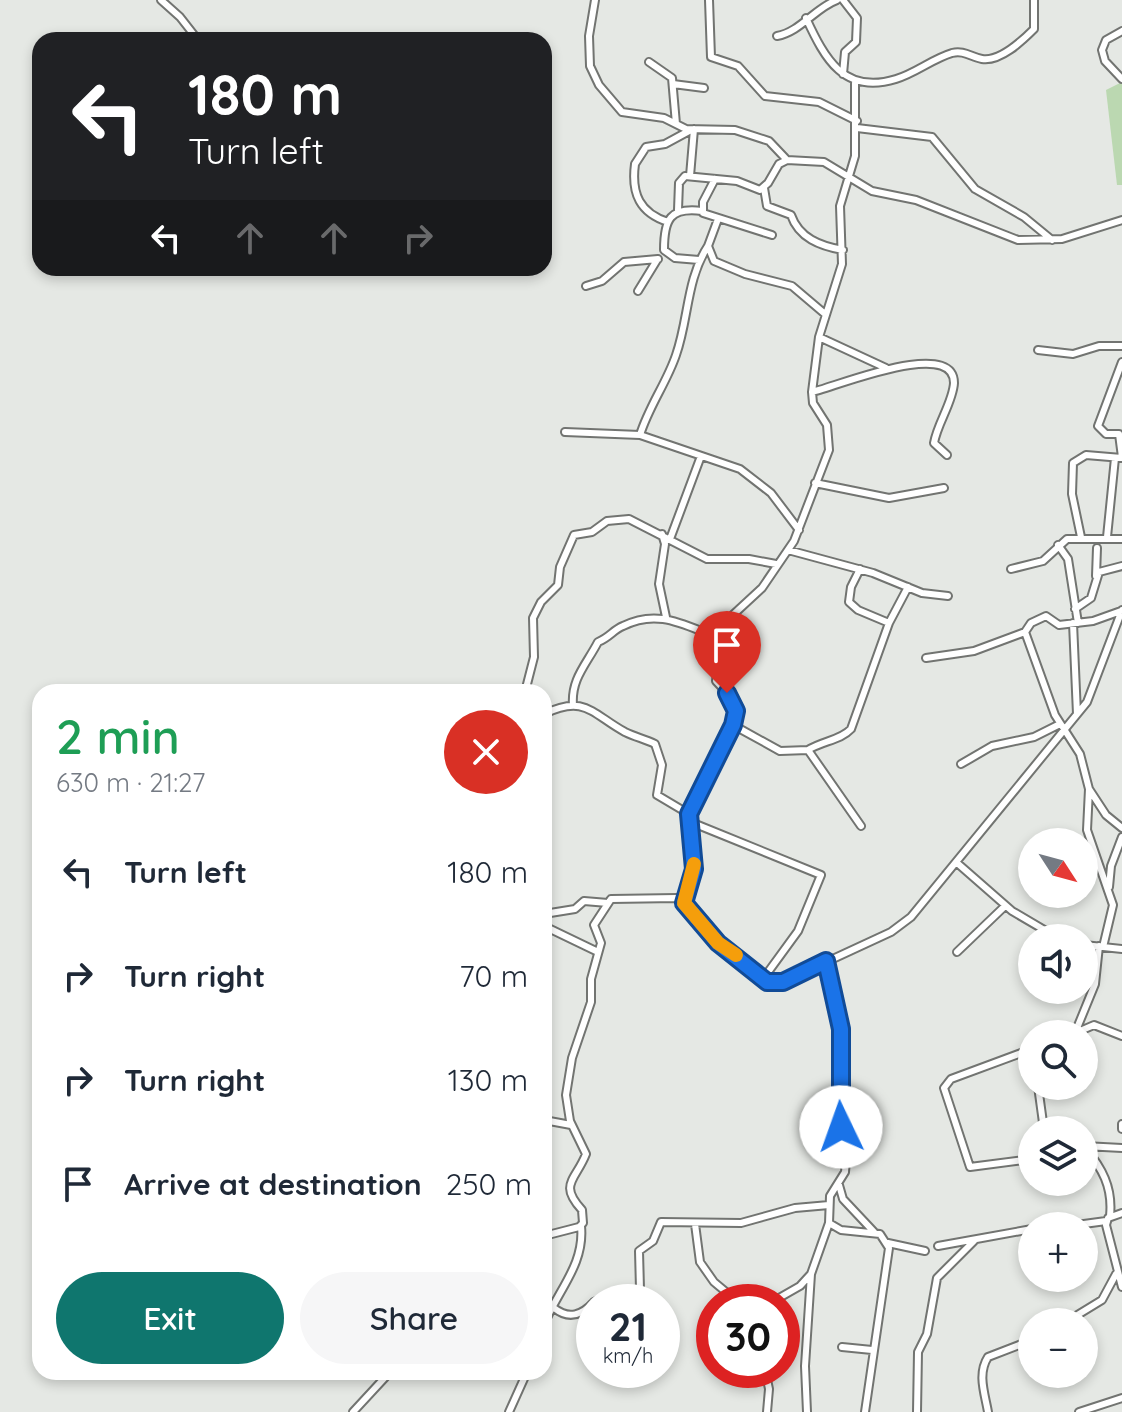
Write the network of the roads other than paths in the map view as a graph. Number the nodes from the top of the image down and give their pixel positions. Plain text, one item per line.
1 (161, 0) edge
2 (595, 0) edge
3 (709, 0) edge
4 (840, 0) edge
5 (1034, 0) edge
6 (806, 18) junction
7 (1122, 31) edge
8 (192, 32) edge
9 (777, 36) dead end
10 (649, 62) dead end
11 (843, 75) junction
12 (1122, 79) edge
13 (855, 83) junction
14 (673, 84) junction
15 (704, 88) dead end
16 (676, 124) junction
17 (857, 125) junction
18 (694, 130) junction
19 (787, 160) junction
20 (690, 176) junction
21 (848, 178) junction
22 (715, 179) junction
23 (764, 188) junction
24 (678, 210) junction
25 (702, 211) junction
26 (718, 219) junction
27 (1122, 220) edge
28 (668, 222) junction
29 (772, 235) dead end
30 (1052, 240) junction
31 (708, 246) junction
32 (843, 250) junction
33 (666, 253) junction
34 (658, 259) junction
35 (699, 260) junction
36 (586, 286) dead end
37 (638, 291) dead end
38 (825, 314) junction
39 (819, 337) junction
40 (1122, 346) edge
41 (1038, 350) dead end
42 (1122, 362) edge
43 (886, 368) junction
44 (812, 392) junction
45 (565, 432) dead end
46 (640, 435) junction
47 (947, 455) dead end
48 (701, 456) junction
49 (1120, 458) edge
50 (815, 483) junction
51 (944, 488) dead end
52 (799, 530) junction
53 (662, 534) junction
54 (1081, 537) junction
55 (1107, 537) junction
56 (670, 539) junction
57 (1122, 539) edge
58 (1058, 545) junction
59 (1097, 548) dead end
60 (788, 550) junction
61 (776, 564) junction
62 (1122, 566) edge
63 (860, 569) junction
64 (1011, 569) dead end
65 (1096, 576) junction
66 (908, 587) junction
67 (948, 596) dead end
68 (1075, 609) junction
69 (1122, 610) edge
70 (666, 617) junction
71 (889, 623) junction
72 (1076, 623) junction
73 (1025, 632) junction
74 (1111, 635) junction
75 (719, 638) junction
76 (1122, 638) edge
77 (926, 658) dead end
78 (527, 684) edge
79 (573, 705) junction
80 (552, 712) edge
81 (1077, 714) junction
82 (733, 725) junction
83 (1061, 726) junction
84 (808, 750) junction
85 (961, 764) dead end
86 (1089, 789) junction
87 (689, 818) junction
88 (861, 826) dead end
89 (1122, 828) edge
90 (1122, 837) edge
91 (956, 862) junction
92 (1108, 890) junction
93 (608, 903) junction
94 (684, 903) junction
95 (1005, 906) junction
96 (552, 913) edge
97 (1035, 924) edge
98 (552, 930) edge
99 (1098, 946) edge
100 (1101, 946) junction
101 (1122, 949) edge
102 (598, 952) junction
103 (957, 952) dead end
104 (826, 961) junction
105 (763, 979) junction
106 (1080, 1020) edge
107 (1098, 1027) edge
108 (1122, 1036) edge
109 (1018, 1055) edge
110 (552, 1121) edge
111 (571, 1125) junction
112 (1122, 1148) edge
113 (1018, 1161) edge
114 (839, 1184) junction
115 (829, 1205) junction
116 (1122, 1213) edge
117 (1108, 1219) junction
118 (1098, 1221) edge
119 (829, 1223) junction
120 (695, 1224) junction
121 (581, 1226) junction
122 (1018, 1229) edge
123 (874, 1232) junction
124 (552, 1234) edge
125 (974, 1241) junction
126 (888, 1243) junction
127 (938, 1246) dead end
128 (925, 1251) dead end
129 (811, 1274) junction
130 (1116, 1274) junction
131 (640, 1284) edge
132 (716, 1284) edge
133 (800, 1286) edge
134 (1122, 1287) edge
135 (554, 1308) junction
136 (1089, 1308) edge
137 (552, 1311) edge
138 (576, 1314) edge
139 (1018, 1345) edge
140 (842, 1347) dead end
141 (872, 1350) junction
142 (383, 1380) edge
143 (523, 1380) edge
144 (769, 1388) edge
145 (1119, 1400) edge
146 (353, 1412) edge
147 (509, 1412) edge
148 (767, 1412) edge
149 (807, 1412) edge
150 (865, 1412) edge
151 (917, 1412) edge
152 (988, 1412) edge
153 (1079, 1412) edge
154 (1114, 1412) edge

1 - 8 street
2 - 16 street
3 - 17 street
4 - 6 street
4 - 11 street
5 - 13 street
6 - 9 street
6 - 11 street
7 - 12 street
10 - 14 street
11 - 13 street
13 - 17 street
14 - 15 street
14 - 16 street
16 - 18 street
17 - 21 street
17 - 30 street
18 - 19 street
18 - 20 street
18 - 28 street
19 - 21 street
19 - 23 street
20 - 22 street
20 - 24 street
21 - 30 street
21 - 32 street
22 - 23 street
22 - 25 street
23 - 32 street
24 - 25 street
24 - 28 street
25 - 26 street
26 - 29 street
26 - 31 street
27 - 30 street
28 - 33 street
31 - 35 street
31 - 38 street
32 - 38 street
33 - 34 street
33 - 35 street
34 - 36 street
34 - 37 street
35 - 46 street
38 - 39 street
39 - 43 street
39 - 44 street
40 - 41 street
42 - 49 street
43 - 44 street
43 - 47 street
44 - 50 street
45 - 46 street
46 - 48 street
48 - 52 street
48 - 56 street
49 - 54 street
49 - 55 street
50 - 51 street
50 - 52 street
52 - 60 street
53 - 56 street
53 - 70 street
53 - 78 street
54 - 55 street
54 - 58 street
55 - 57 street
56 - 61 street
58 - 64 street
58 - 68 street
59 - 65 street
60 - 61 street
60 - 63 street
61 - 75 street
62 - 65 street
63 - 66 street
63 - 71 street
65 - 68 street
66 - 67 street
66 - 71 street
68 - 72 street
69 - 72 street
69 - 74 street
70 - 75 street
70 - 79 street
71 - 84 street
72 - 73 street
72 - 81 street
73 - 77 street
73 - 83 street
74 - 76 street
74 - 81 street
75 - 82 street
79 - 80 street
79 - 87 street
81 - 83 street
82 - 84 street
82 - 87 street
83 - 85 street
83 - 86 street
83 - 91 street
84 - 88 street
86 - 89 street
86 - 92 street
87 - 94 street
87 - 105 street
90 - 92 street
91 - 95 street
91 - 104 street
92 - 100 street
93 - 94 street
93 - 96 street
93 - 102 street
94 - 105 street
95 - 97 street
95 - 103 street
98 - 102 street
99 - 100 street
100 - 101 street
100 - 106 street
102 - 111 street
104 - 105 street
104 - 114 street
107 - 108 street
109 - 113 street
110 - 111 street
111 - 121 street
112 - 117 street
114 - 115 street
114 - 123 street
115 - 119 street
115 - 120 street
116 - 117 street
117 - 118 street
117 - 130 street
119 - 123 street
119 - 129 street
120 - 131 street
120 - 132 street
121 - 124 street
121 - 135 street
122 - 125 street
123 - 126 street
125 - 127 street
125 - 151 street
126 - 128 street
126 - 141 street
129 - 133 street
129 - 149 street
130 - 134 street
130 - 136 street
135 - 137 street
135 - 138 street
139 - 152 street
140 - 141 street
141 - 150 street
142 - 146 street
143 - 147 street
144 - 148 street
145 - 153 street
145 - 154 street

